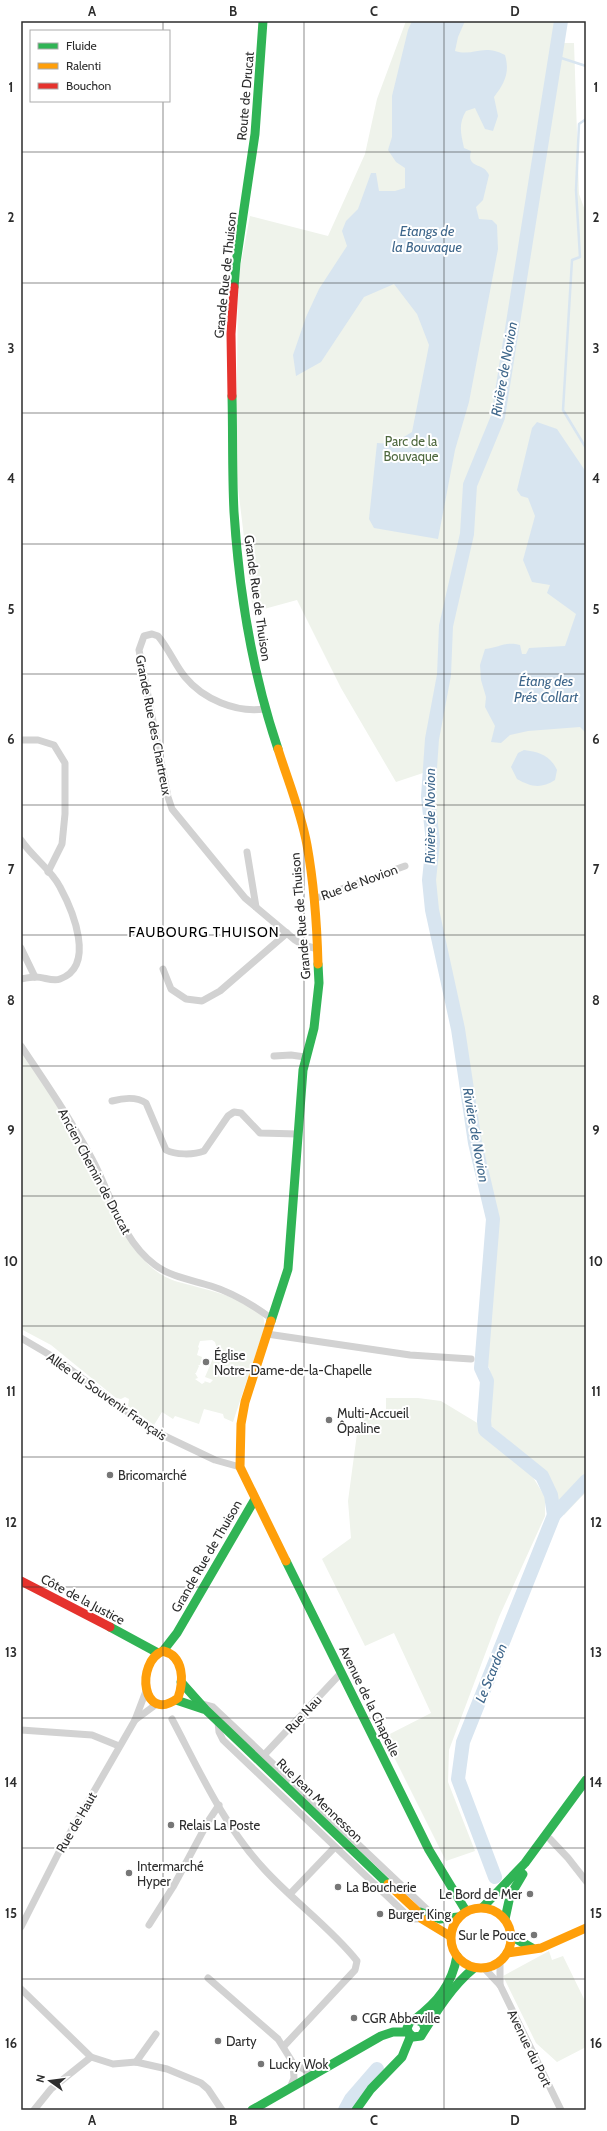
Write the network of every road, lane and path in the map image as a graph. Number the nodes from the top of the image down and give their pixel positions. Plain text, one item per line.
1 (263, 21) edge
2 (250, 172) joint
3 (264, 709) junction
4 (21, 740) edge
5 (22, 843) edge
6 (247, 852) dead end
7 (405, 866) dead end
8 (48, 872) junction
9 (314, 899) junction
10 (256, 907) junction
11 (287, 933) junction
12 (21, 948) edge
13 (318, 949) junction
14 (163, 969) dead end
15 (35, 977) junction
16 (21, 979) edge
17 (21, 1046) edge
18 (274, 1056) dead end
19 (305, 1057) junction
20 (112, 1101) dead end
21 (298, 1134) junction
22 (272, 1319) junction
23 (267, 1334) junction
24 (21, 1338) edge
25 (471, 1359) dead end
26 (240, 1467) junction
27 (255, 1499) junction
28 (21, 1581) edge
29 (177, 1633) junction
30 (133, 1641) junction
31 (160, 1652) junction
32 (176, 1657) junction
33 (150, 1663) junction
34 (341, 1673) junction
35 (182, 1682) junction
36 (146, 1690) junction
37 (176, 1700) junction
38 (158, 1704) junction
39 (203, 1707) junction
40 (172, 1719) dead end
41 (135, 1720) junction
42 (218, 1722) junction
43 (21, 1730) edge
44 (120, 1746) junction
45 (265, 1754) junction
46 (586, 1780) edge
47 (586, 1790) edge
48 (218, 1805) junction
49 (550, 1839) junction
50 (334, 1848) junction
51 (586, 1881) edge
52 (290, 1894) junction
53 (483, 1907) junction
54 (416, 1910) junction
55 (466, 1911) junction
56 (435, 1918) junction
57 (458, 1918) junction
58 (505, 1918) junction
59 (422, 1919) junction
60 (149, 1925) dead end
61 (21, 1927) edge
62 (586, 1928) edge
63 (450, 1936) junction
64 (511, 1936) junction
65 (532, 1948) junction
66 (508, 1953) junction
67 (457, 1956) junction
68 (500, 1962) junction
69 (474, 1968) junction
70 (484, 1968) junction
71 (208, 1978) dead end
72 (500, 1985) junction
73 (21, 1990) edge
74 (412, 2021) junction
75 (423, 2032) junction
76 (156, 2034) dead end
77 (410, 2034) junction
78 (381, 2036) junction
79 (284, 2046) junction
80 (91, 2057) junction
81 (136, 2062) junction
82 (293, 2063) junction
83 (314, 2075) junction
84 (290, 2088) junction
85 (34, 2110) edge
86 (222, 2110) edge
87 (252, 2110) edge
88 (356, 2110) edge
89 (365, 2110) edge
90 (561, 2110) edge

1 - 2 street, Route de Drucat
2 - 3 street, Grande Rue de Thuison
3 - 9 street, Grande Rue de Thuison
3 - 10 street, Grande Rue des Chartreux
4 - 8 street
5 - 8 street
6 - 10 street
7 - 9 street, Rue de Novion
8 - 15 street
9 - 13 street, Grande Rue de Thuison
10 - 11 street, Grande Rue des Chartreux
11 - 13 street, Grande Rue des Chartreux
11 - 14 street
12 - 15 street
13 - 19 street, Grande Rue de Thuison
15 - 16 street
17 - 22 street, Ancien Chemin de Drucat
18 - 19 street
19 - 21 street, Grande Rue de Thuison
20 - 21 street
21 - 22 street, Grande Rue de Thuison
22 - 23 street, Grande Rue de Thuison
23 - 25 street
23 - 26 street, Grande Rue de Thuison
24 - 26 street, Allée du Souvenir Français
26 - 27 street, Grande Rue de Thuison
27 - 29 street, Grande Rue de Thuison
27 - 34 street, Avenue de la Chapelle
28 - 30 street, Côte de la Justice
29 - 31 street, Grande Rue de Thuison
29 - 32 street, Grande Rue de Thuison
30 - 31 street, Côte de la Justice
30 - 33 street, Côte de la Justice
31 - 32 street
31 - 33 street
32 - 35 street
33 - 36 street
34 - 45 street, Rue Nau
34 - 55 street, Avenue de la Chapelle
35 - 37 street
35 - 39 street, Rue Jean Mennesson
36 - 38 street
36 - 41 street, Rue de Haut
37 - 38 street
37 - 39 street, Rue Jean Mennesson
38 - 41 street, Rue de Haut
39 - 42 street, Rue Jean Mennesson
39 - 45 street
40 - 48 street
41 - 44 street, Rue de Haut
42 - 50 street
42 - 54 street, Rue Jean Mennesson
43 - 44 street
44 - 61 street, Rue de Haut
45 - 56 street
46 - 53 street
47 - 49 street
48 - 52 street
48 - 60 street
49 - 51 street
49 - 58 street
50 - 52 street
50 - 59 street
52 - 79 street
53 - 55 street
53 - 58 street
54 - 56 street, Rue Jean Mennesson
54 - 59 street, Rue Jean Mennesson
55 - 57 street
56 - 57 street, Rue Jean Mennesson
57 - 63 street
58 - 64 street
59 - 63 street, Rue Jean Mennesson
62 - 65 street
63 - 67 street
64 - 65 street
64 - 66 street
65 - 66 street
66 - 68 street
67 - 69 street
67 - 74 street
68 - 70 street
68 - 72 street, Avenue du Port
69 - 70 street
69 - 75 street
70 - 72 street, Avenue du Port
71 - 79 street
72 - 90 street, Avenue du Port
73 - 80 street
74 - 75 street
74 - 77 street
74 - 78 street
75 - 77 street
75 - 89 street
76 - 81 street
77 - 78 street
77 - 88 street
78 - 83 street
79 - 82 street
80 - 81 street
80 - 85 street
81 - 86 street
82 - 83 street
82 - 84 street
83 - 84 street
84 - 87 street

